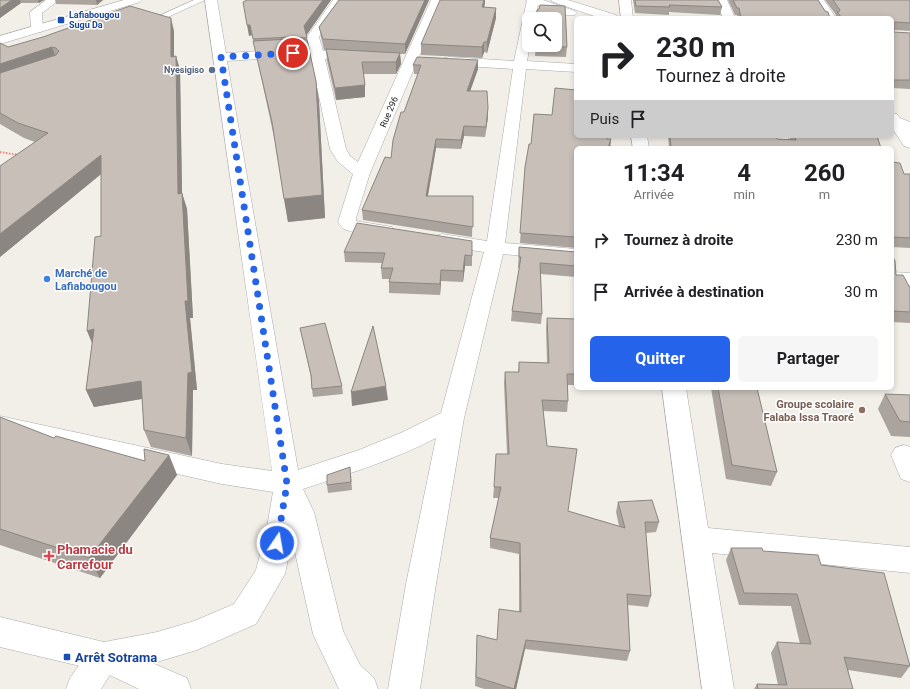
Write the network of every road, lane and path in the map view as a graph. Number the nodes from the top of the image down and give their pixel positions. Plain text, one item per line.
1 (52, 0) edge
2 (136, 0) edge
3 (201, 0) edge
4 (211, 0) edge
5 (339, 0) edge
6 (437, 0) edge
7 (532, 0) edge
8 (557, 0) edge
9 (625, 0) edge
10 (721, 0) edge
11 (818, 0) edge
12 (165, 15) edge
13 (579, 16) edge
14 (606, 16) edge
15 (627, 16) edge
16 (728, 16) edge
17 (829, 16) edge
18 (37, 29) junction
19 (1, 39) edge
20 (317, 54) junction
21 (221, 57) junction
22 (372, 58) edge
23 (396, 59) edge
24 (411, 60) junction
25 (520, 65) junction
26 (574, 68) edge
27 (910, 116) edge
28 (894, 117) edge
29 (894, 118) edge
30 (894, 119) edge
31 (910, 127) edge
32 (910, 143) edge
33 (0, 152) edge
34 (22, 155) edge
35 (362, 173) junction
36 (404, 234) edge
37 (427, 237) edge
38 (495, 248) junction
39 (574, 255) edge
40 (894, 278) edge
41 (910, 279) edge
42 (674, 390) edge
43 (452, 418) junction
44 (0, 426) edge
45 (287, 484) junction
46 (696, 539) junction
47 (910, 560) edge
48 (0, 632) edge
49 (104, 657) junction
50 (82, 689) edge
51 (175, 689) edge
52 (362, 689) edge
53 (404, 689) edge
54 (718, 689) edge

1 - 18 street
2 - 18 street
3 - 12 lane
4 - 21 street
5 - 20 street
6 - 24 street, Rue 296
7 - 13 street
7 - 25 street
8 - 14 street
9 - 15 street
10 - 16 street
11 - 17 street
18 - 19 street
20 - 21 street
20 - 22 street
20 - 35 street
21 - 45 street
23 - 24 street
24 - 25 street
24 - 35 street, Rue 296
25 - 26 street
25 - 38 street
27 - 28 street
29 - 31 street
30 - 32 street
33 - 34 path
35 - 36 street, Rue 296
37 - 38 street
38 - 39 street
38 - 43 street
40 - 41 street
42 - 46 street
43 - 45 street
43 - 53 street
44 - 45 street
45 - 49 street
45 - 52 street
46 - 47 street
46 - 54 street
48 - 49 street
49 - 50 street
49 - 51 street

